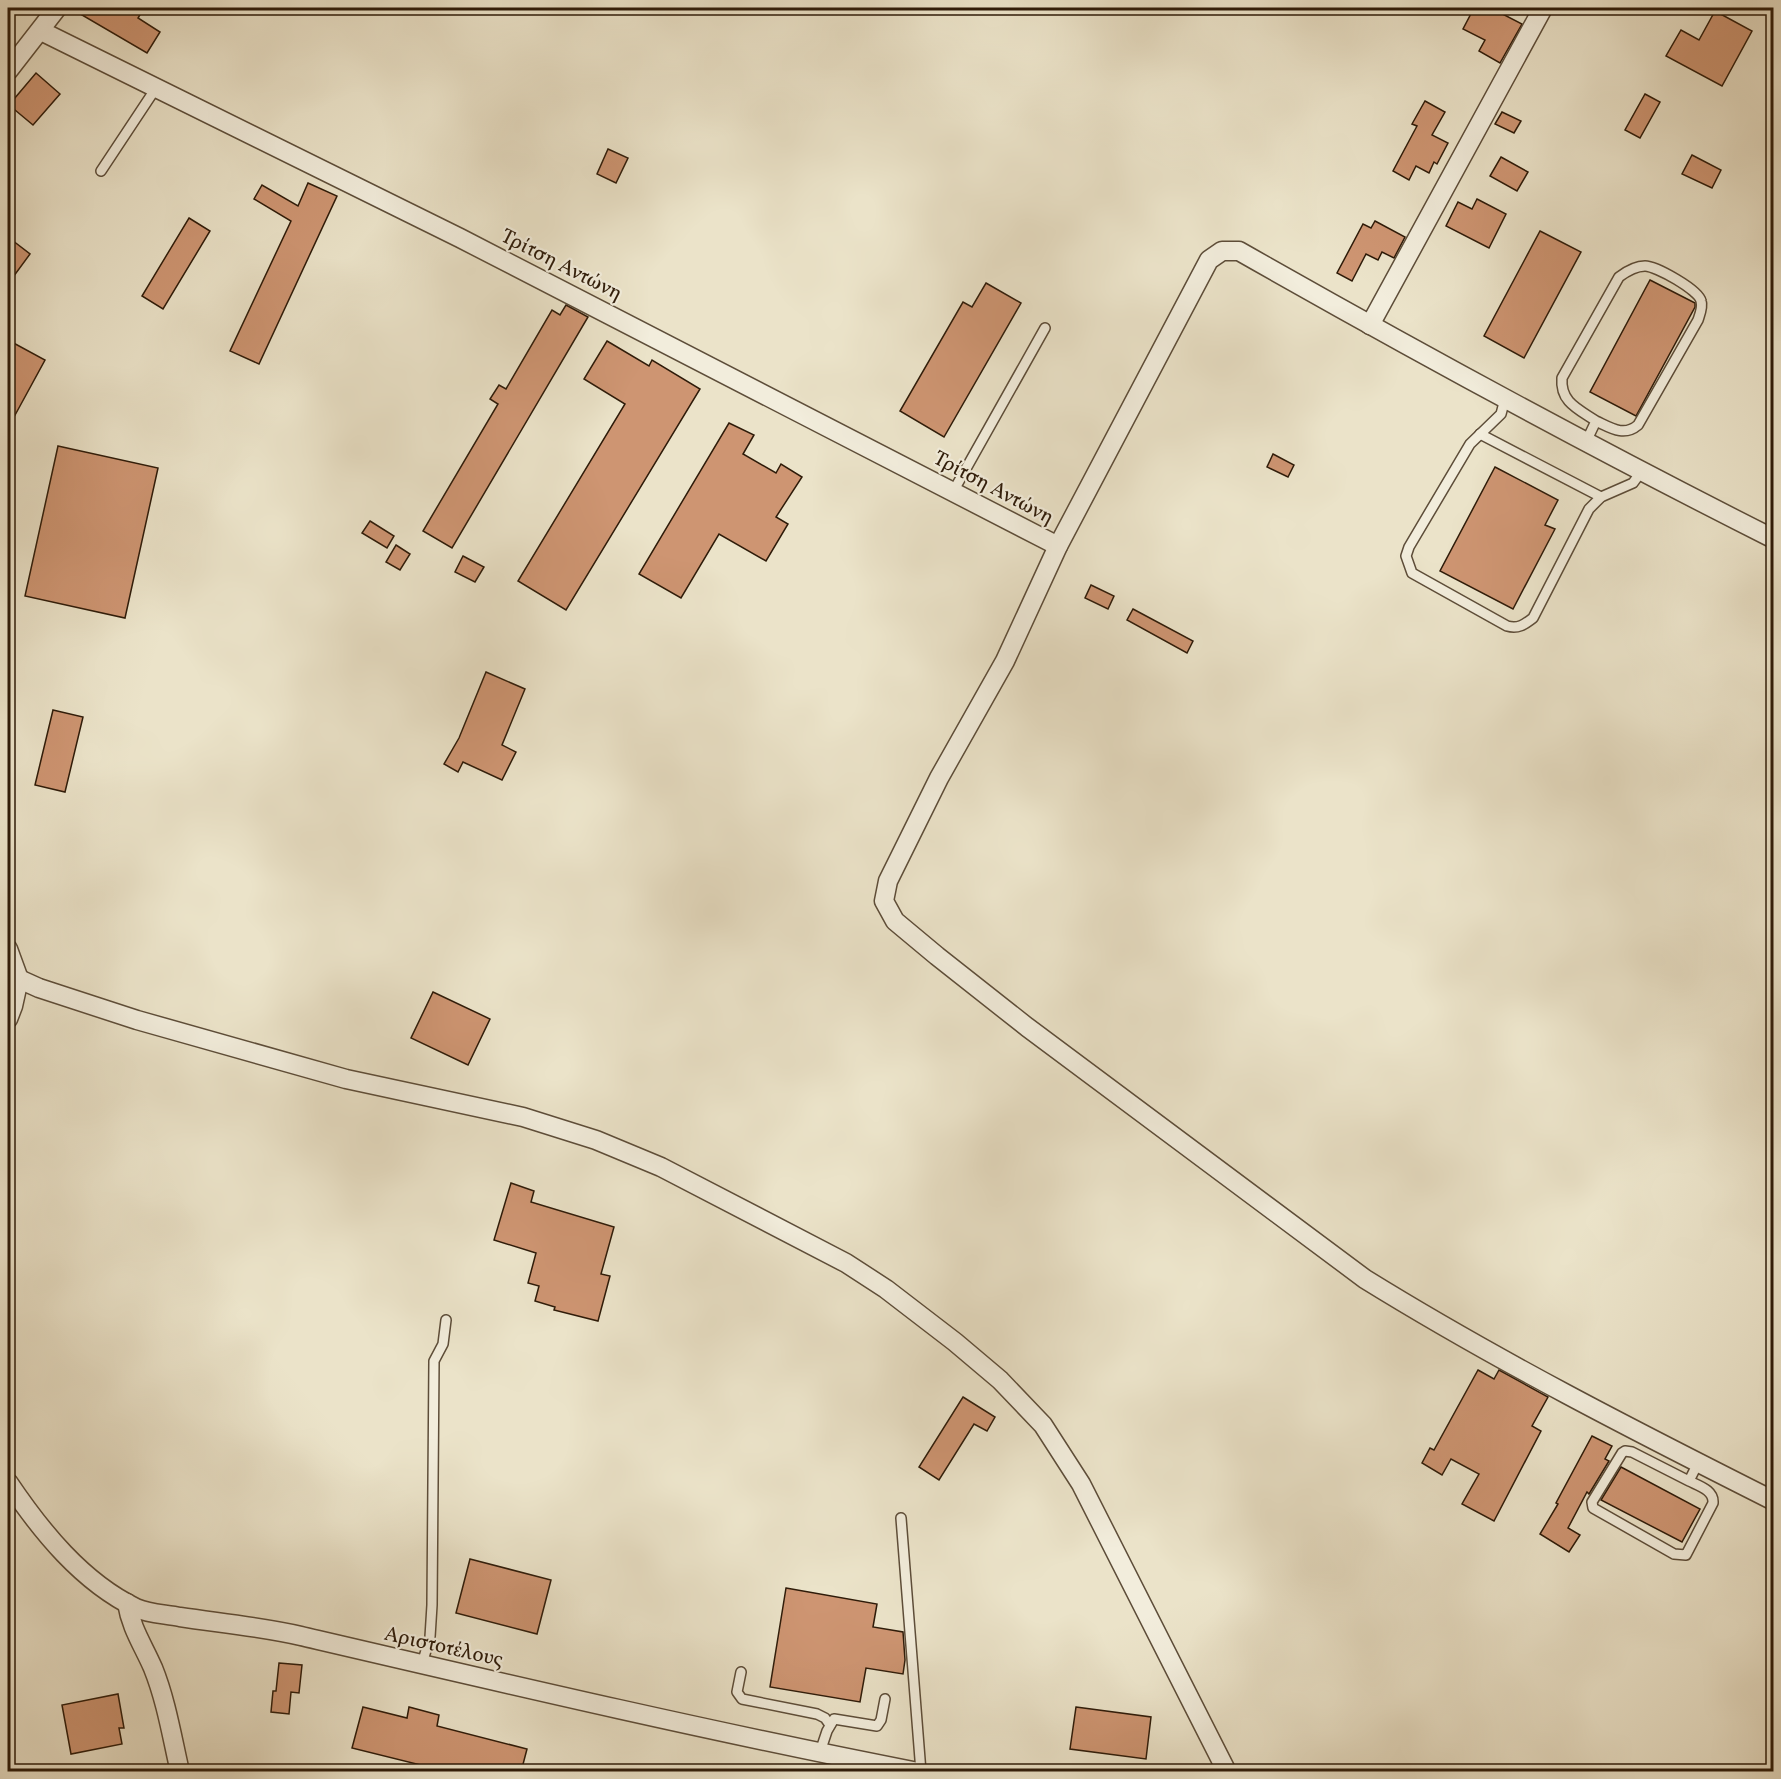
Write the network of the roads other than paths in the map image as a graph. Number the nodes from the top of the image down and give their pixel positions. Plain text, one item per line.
1 (57, 8) edge
2 (1543, 8) edge
3 (40, 31) junction
4 (8, 71) edge
5 (156, 88) junction
6 (102, 171) dead end
7 (1370, 325) junction
8 (1045, 328) dead end
9 (1505, 399) junction
10 (1596, 421) junction
11 (1480, 434) junction
12 (1586, 442) junction
13 (1641, 472) junction
14 (954, 490) junction
15 (1601, 497) junction
16 (1773, 539) edge
17 (1058, 546) junction
18 (8, 949) edge
19 (19, 979) junction
20 (8, 1019) edge
21 (446, 1320) dead end
22 (1698, 1462) junction
23 (1689, 1481) junction
24 (8, 1482) edge
25 (1773, 1501) edge
26 (901, 1518) dead end
27 (127, 1603) junction
28 (422, 1664) junction
29 (741, 1672) dead end
30 (885, 1699) dead end
31 (830, 1725) junction
32 (820, 1752) junction
33 (180, 1772) edge
34 (920, 1772) edge
35 (1227, 1772) edge

1 - 3 street
2 - 7 street
3 - 4 street
3 - 5 street, Τρίτση Αντώνη
5 - 6 lane
5 - 14 street, Τρίτση Αντώνη
7 - 9 street
7 - 17 street
8 - 14 lane
9 - 11 lane
9 - 12 street
10 - 10 lane
10 - 12 lane
11 - 15 lane
11 - 15 lane
12 - 13 street
13 - 15 lane
13 - 16 street
14 - 17 street, Τρίτση Αντώνη
17 - 22 street
18 - 19 street
19 - 20 street
19 - 35 street
21 - 28 lane
22 - 23 lane
22 - 25 street
23 - 23 lane
24 - 27 street, Αριστοτέλους
26 - 34 lane
27 - 28 street, Αριστοτέλους
27 - 33 street
28 - 32 street, Αριστοτέλους
29 - 31 lane
30 - 31 lane
31 - 32 lane
32 - 34 street, Αριστοτέλους

